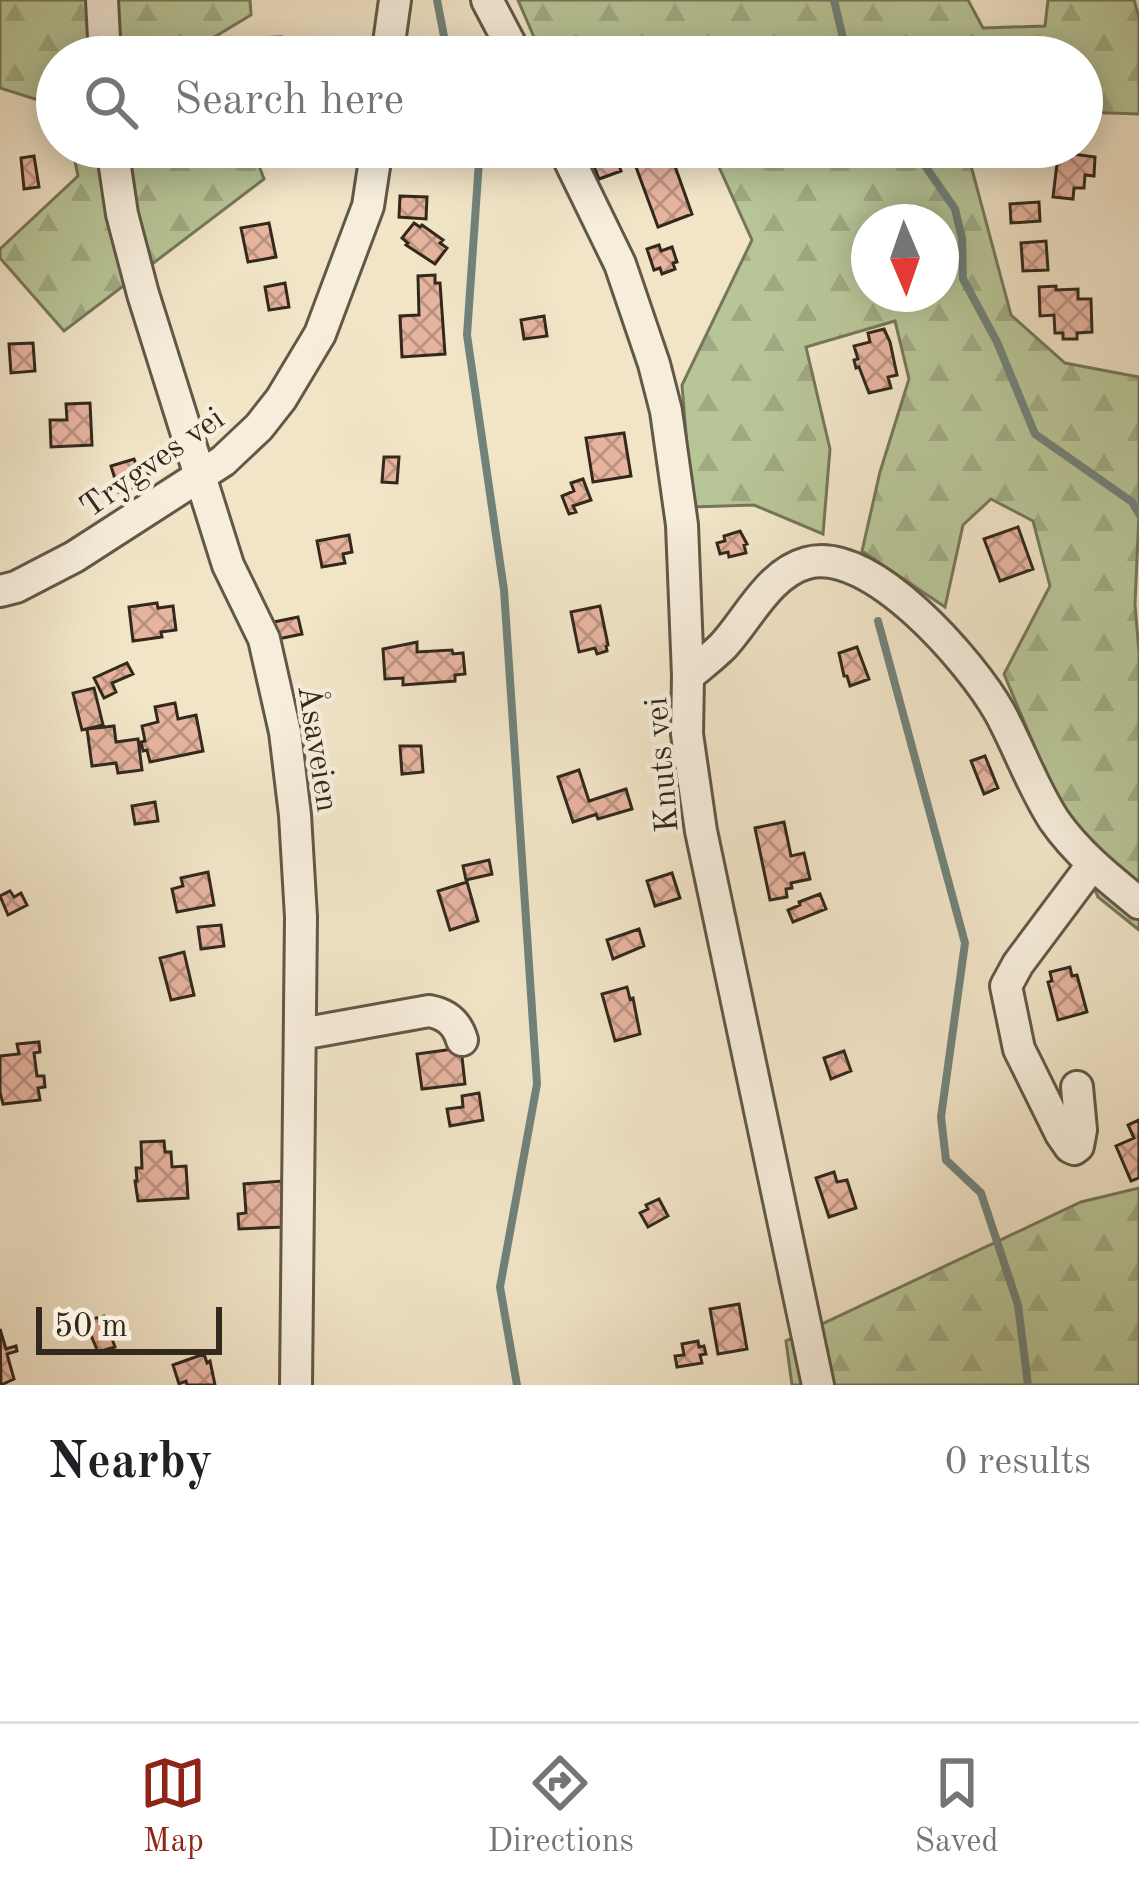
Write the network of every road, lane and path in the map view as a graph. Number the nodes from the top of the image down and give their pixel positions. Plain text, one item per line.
1 (102, 0) edge
2 (395, 0) edge
3 (487, 0) edge
4 (104, 36) edge
5 (390, 36) edge
6 (506, 36) edge
7 (115, 168) edge
8 (374, 168) edge
9 (573, 168) edge
10 (199, 476) junction
11 (0, 591) edge
12 (688, 676) junction
13 (1092, 865) junction
14 (1139, 903) edge
15 (301, 1034) junction
16 (462, 1040) dead end
17 (1076, 1087) dead end
18 (296, 1385) edge
19 (818, 1385) edge

1 - 4 street
2 - 5 street
3 - 6 street
7 - 10 street, Åsaveien
8 - 10 street, Trygves vei
9 - 12 street, Knuts vei
10 - 11 street, Trygves vei
10 - 15 street, Åsaveien
12 - 13 street
12 - 19 street, Knuts vei
13 - 14 street
13 - 17 street
15 - 16 street
15 - 18 street, Åsaveien

